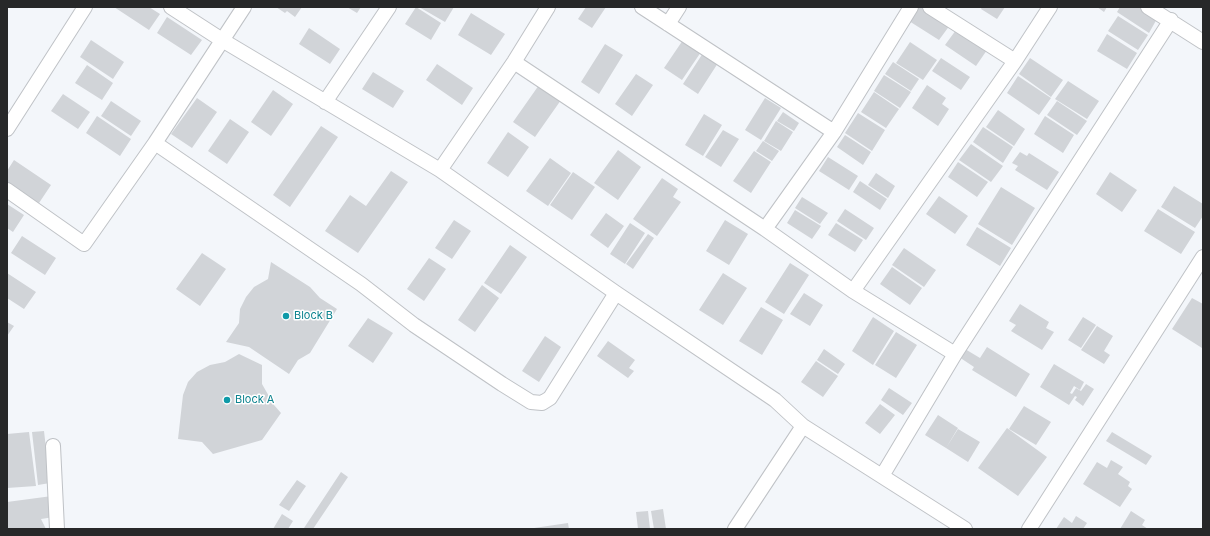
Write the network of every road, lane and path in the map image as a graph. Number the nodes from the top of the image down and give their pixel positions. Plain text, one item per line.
1 (85, 7) edge
2 (171, 7) edge
3 (244, 7) edge
4 (389, 7) edge
5 (548, 7) edge
6 (642, 7) edge
7 (679, 7) edge
8 (912, 7) edge
9 (930, 7) edge
10 (1050, 7) edge
11 (1148, 7) edge
12 (1172, 20) junction
13 (668, 24) junction
14 (222, 40) junction
15 (1203, 42) edge
16 (1015, 61) junction
17 (514, 62) junction
18 (325, 102) junction
19 (7, 129) edge
20 (834, 132) junction
21 (155, 143) junction
22 (440, 170) junction
23 (7, 190) edge
24 (765, 229) junction
25 (1203, 257) edge
26 (853, 291) junction
27 (616, 293) junction
28 (955, 354) junction
29 (803, 426) junction
30 (53, 446) dead end
31 (882, 476) junction
32 (58, 529) edge
33 (735, 529) edge
34 (964, 529) edge
35 (1029, 529) edge

1 - 19 street
2 - 14 street
3 - 14 street
4 - 18 street
5 - 17 street
6 - 13 street
7 - 13 street
8 - 20 street
9 - 16 street
10 - 16 street
11 - 12 street
12 - 15 street
12 - 28 street
13 - 20 street
14 - 18 street
14 - 21 street
16 - 26 street
17 - 22 street
17 - 24 street
18 - 22 street
20 - 24 street
21 - 23 street
21 - 27 street
22 - 27 street
24 - 26 street
25 - 35 street
26 - 28 street
27 - 29 street
28 - 31 street
29 - 31 street
29 - 33 street
30 - 32 street
31 - 34 street

